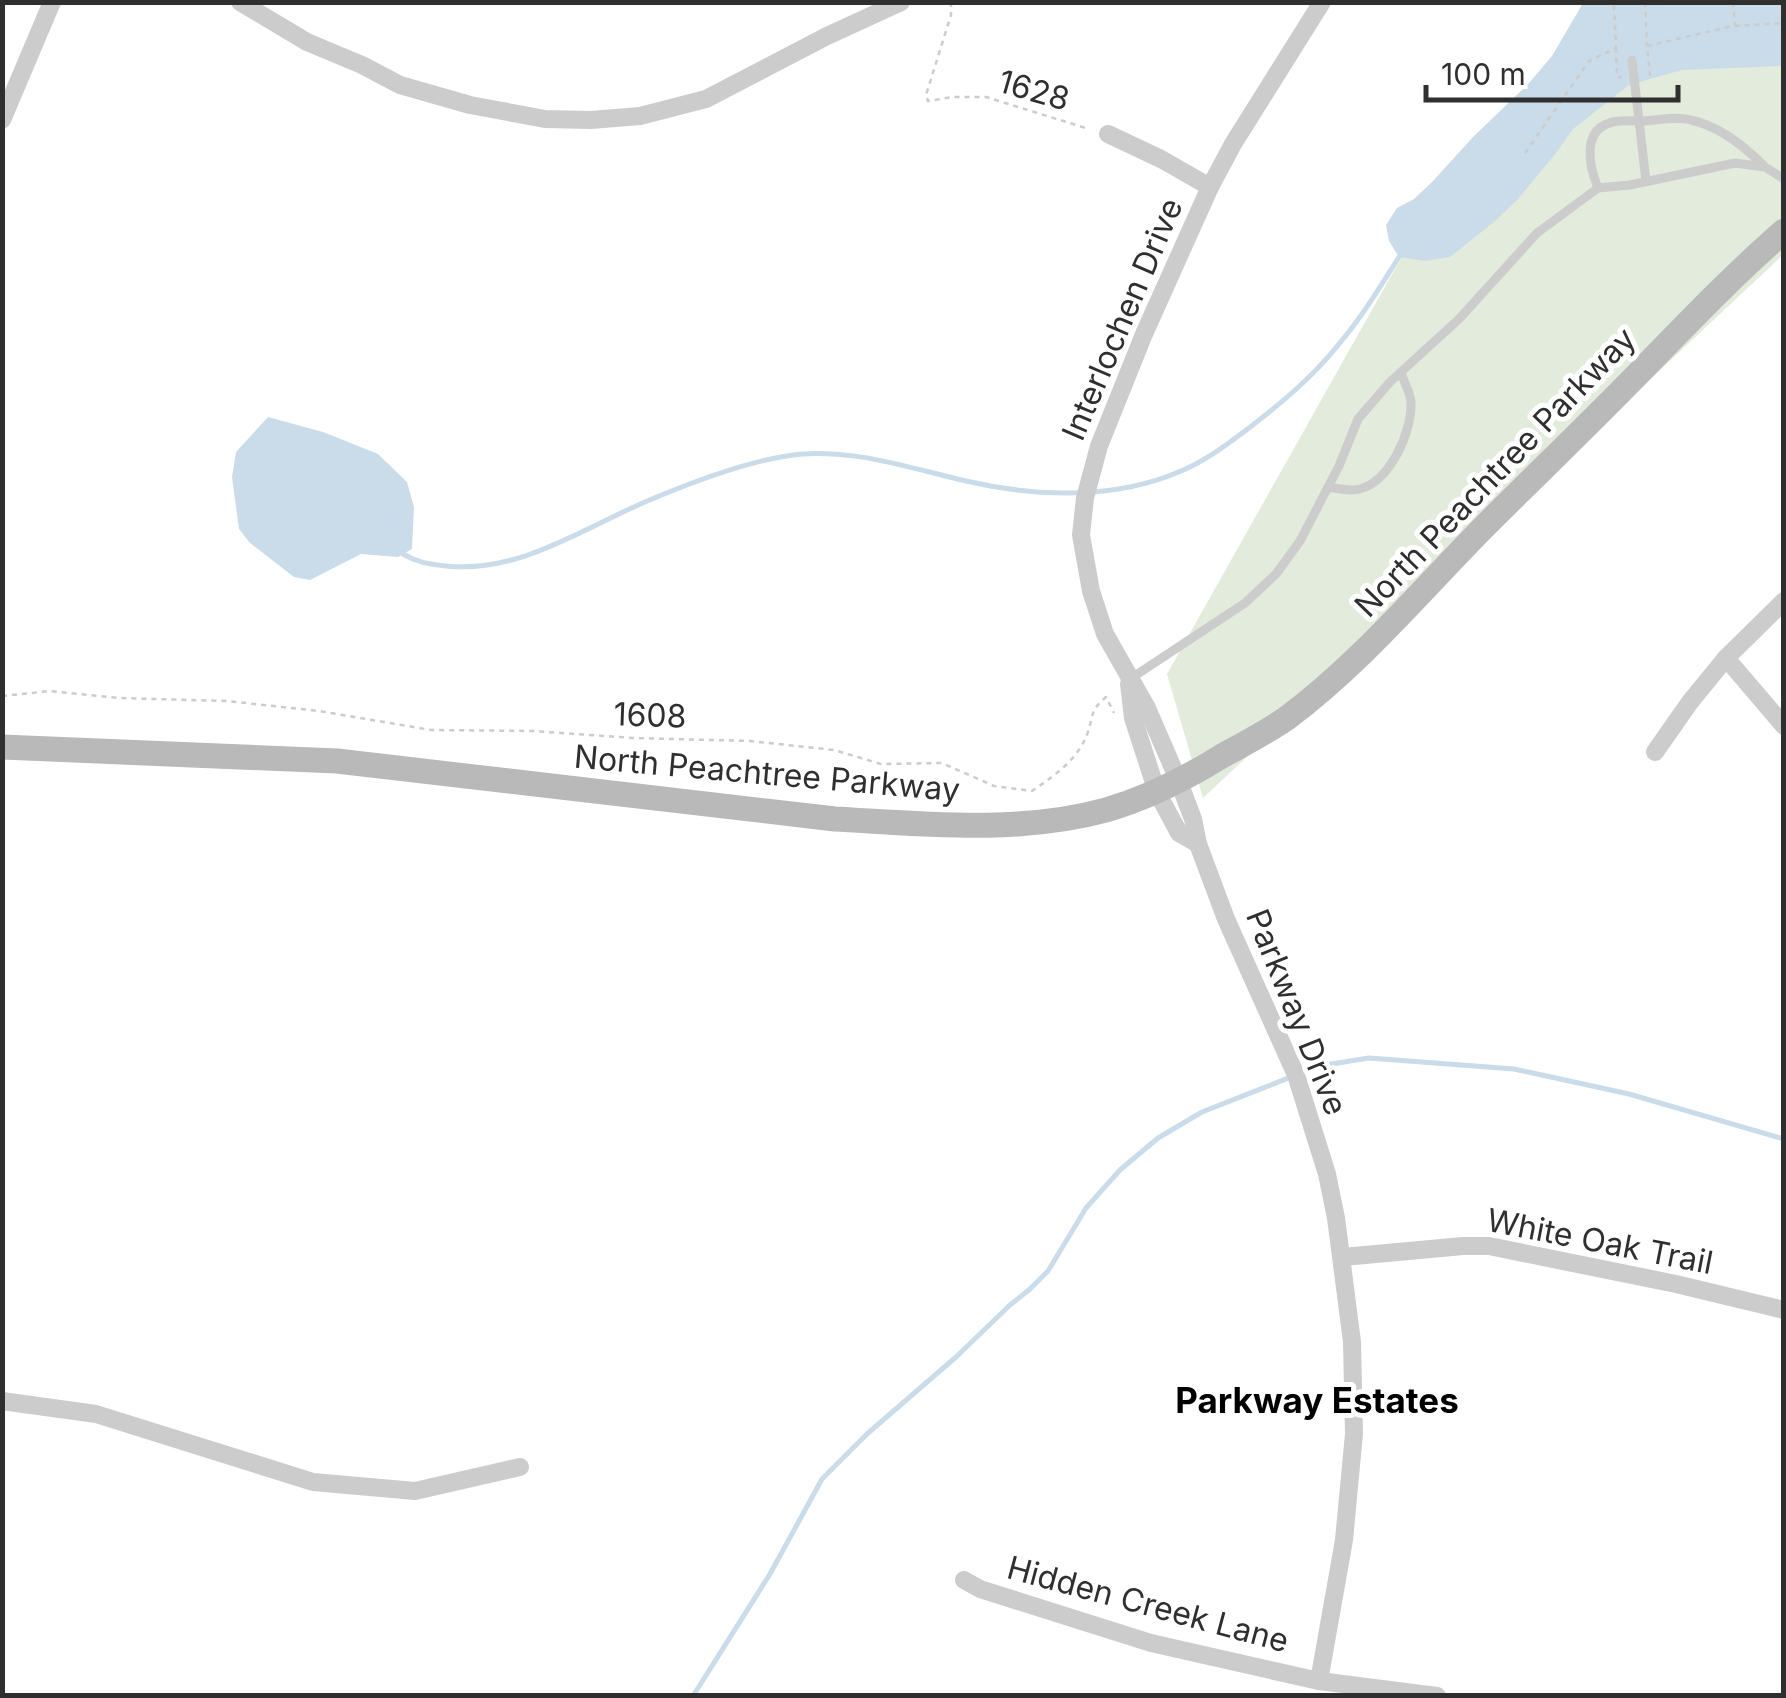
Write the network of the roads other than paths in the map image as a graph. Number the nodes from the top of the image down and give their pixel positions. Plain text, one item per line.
1 (52, 2) edge
2 (240, 2) edge
3 (901, 2) edge
4 (1322, 2) edge
5 (1632, 60) dead end
6 (2, 120) edge
7 (1639, 121) junction
8 (1108, 134) road end
9 (1765, 167) junction
10 (1784, 180) edge
11 (1646, 182) junction
12 (1210, 188) junction
13 (1598, 188) junction
14 (1784, 231) edge
15 (1401, 373) junction
16 (1328, 487) junction
17 (1784, 601) edge
18 (1726, 658) junction
19 (1129, 680) junction
20 (1784, 726) edge
21 (2, 747) edge
22 (1655, 752) dead end
23 (1168, 787) junction
24 (1343, 1258) junction
25 (1784, 1310) edge
26 (2, 1401) edge
27 (520, 1467) dead end
28 (964, 1580) dead end
29 (1319, 1681) junction
30 (1437, 1696) edge

1 - 6 street
2 - 3 street
4 - 12 street, Interlochen Drive
5 - 7 lane
7 - 9 lane
7 - 11 lane
7 - 13 lane
8 - 12 street
9 - 10 lane
9 - 11 lane
11 - 13 lane
12 - 19 street, Interlochen Drive
13 - 15 lane
14 - 23 street, North Peachtree Parkway
15 - 16 lane
15 - 16 lane
16 - 19 lane
17 - 18 street
18 - 20 street
18 - 22 street
19 - 23 street, Interlochen Drive
21 - 23 street, North Peachtree Parkway
23 - 24 street, Parkway Drive
24 - 25 street, White Oak Trail
24 - 29 street, Parkway Drive
26 - 27 street
28 - 29 street, Hidden Creek Lane
29 - 30 street, Hidden Creek Lane

